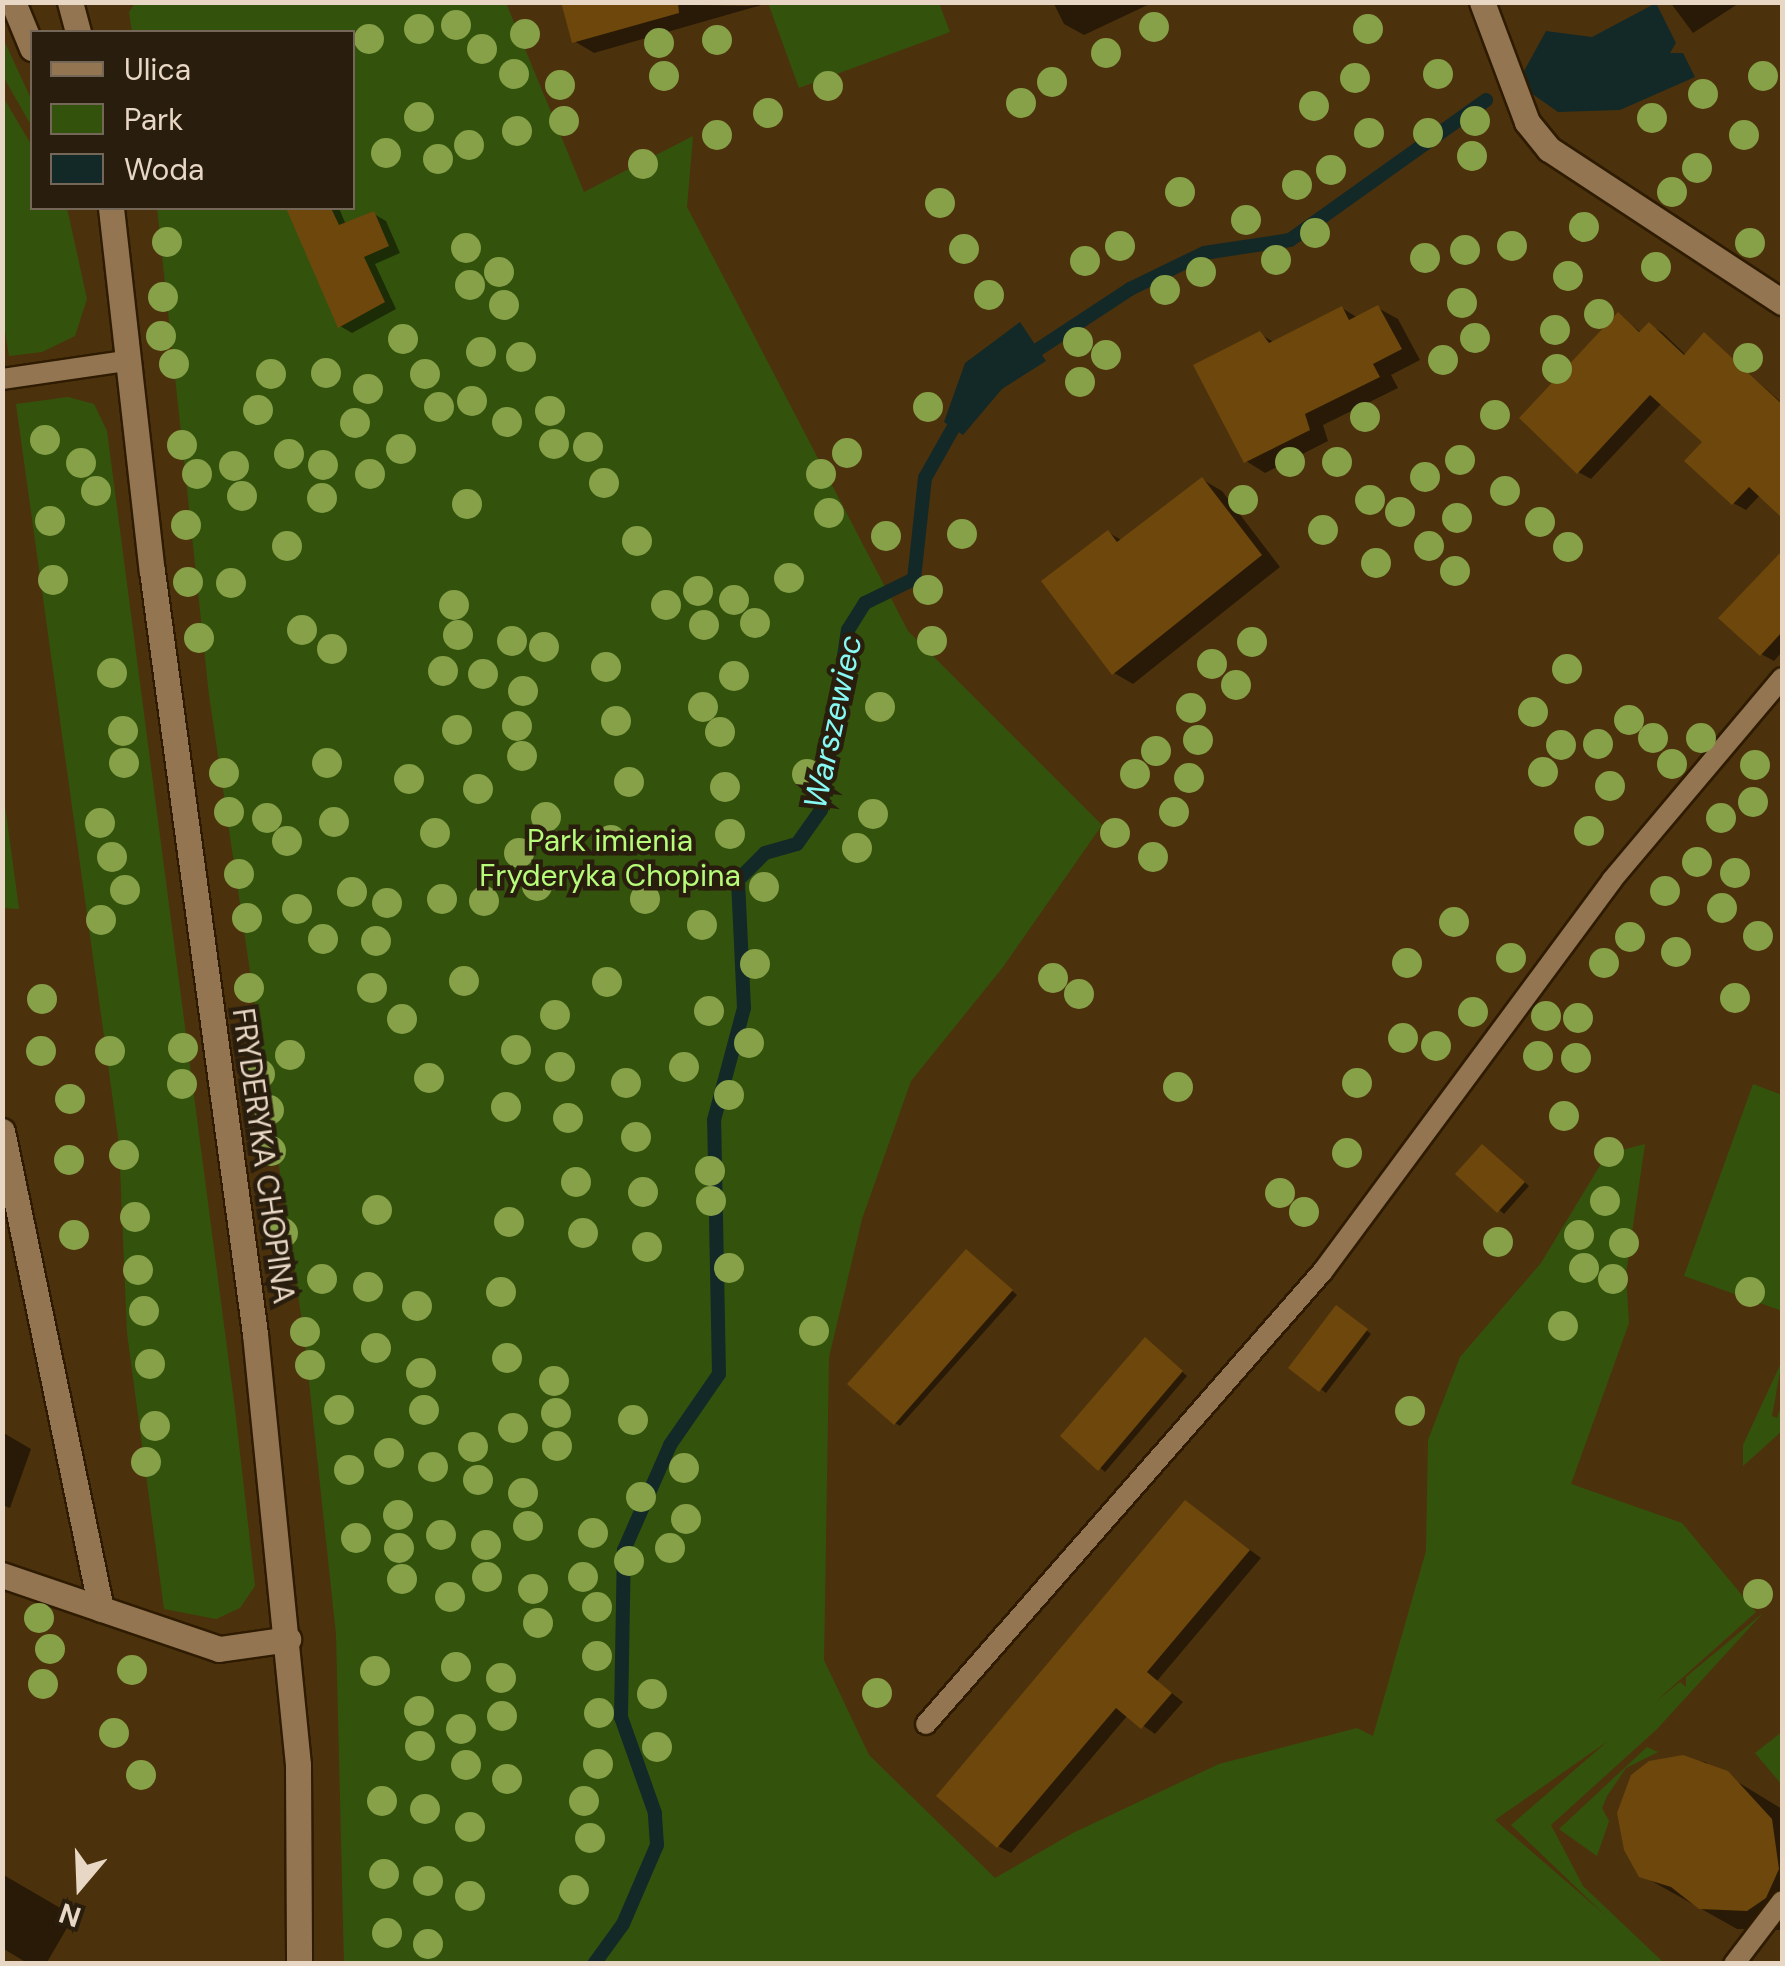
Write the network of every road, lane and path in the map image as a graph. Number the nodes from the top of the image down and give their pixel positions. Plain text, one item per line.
1 (12, 2) edge
2 (70, 2) edge
3 (1482, 2) edge
4 (77, 30) edge
5 (30, 43) edge
6 (92, 210) edge
7 (111, 210) edge
8 (1782, 302) edge
9 (126, 361) junction
10 (2, 379) edge
11 (1782, 678) edge
12 (2, 1131) edge
13 (2, 1575) edge
14 (101, 1609) junction
15 (288, 1639) junction
16 (926, 1724) dead end
17 (1782, 1901) edge
18 (299, 1964) edge
19 (1734, 1964) edge

1 - 5 street
2 - 4 street
3 - 8 street
6 - 9 street, FRYDERYKA CHOPINA
7 - 9 street, FRYDERYKA CHOPINA
9 - 10 lane
9 - 15 street, FRYDERYKA CHOPINA
11 - 16 lane
12 - 14 street
13 - 14 street
14 - 15 street
15 - 18 street, FRYDERYKA CHOPINA
17 - 19 lane

